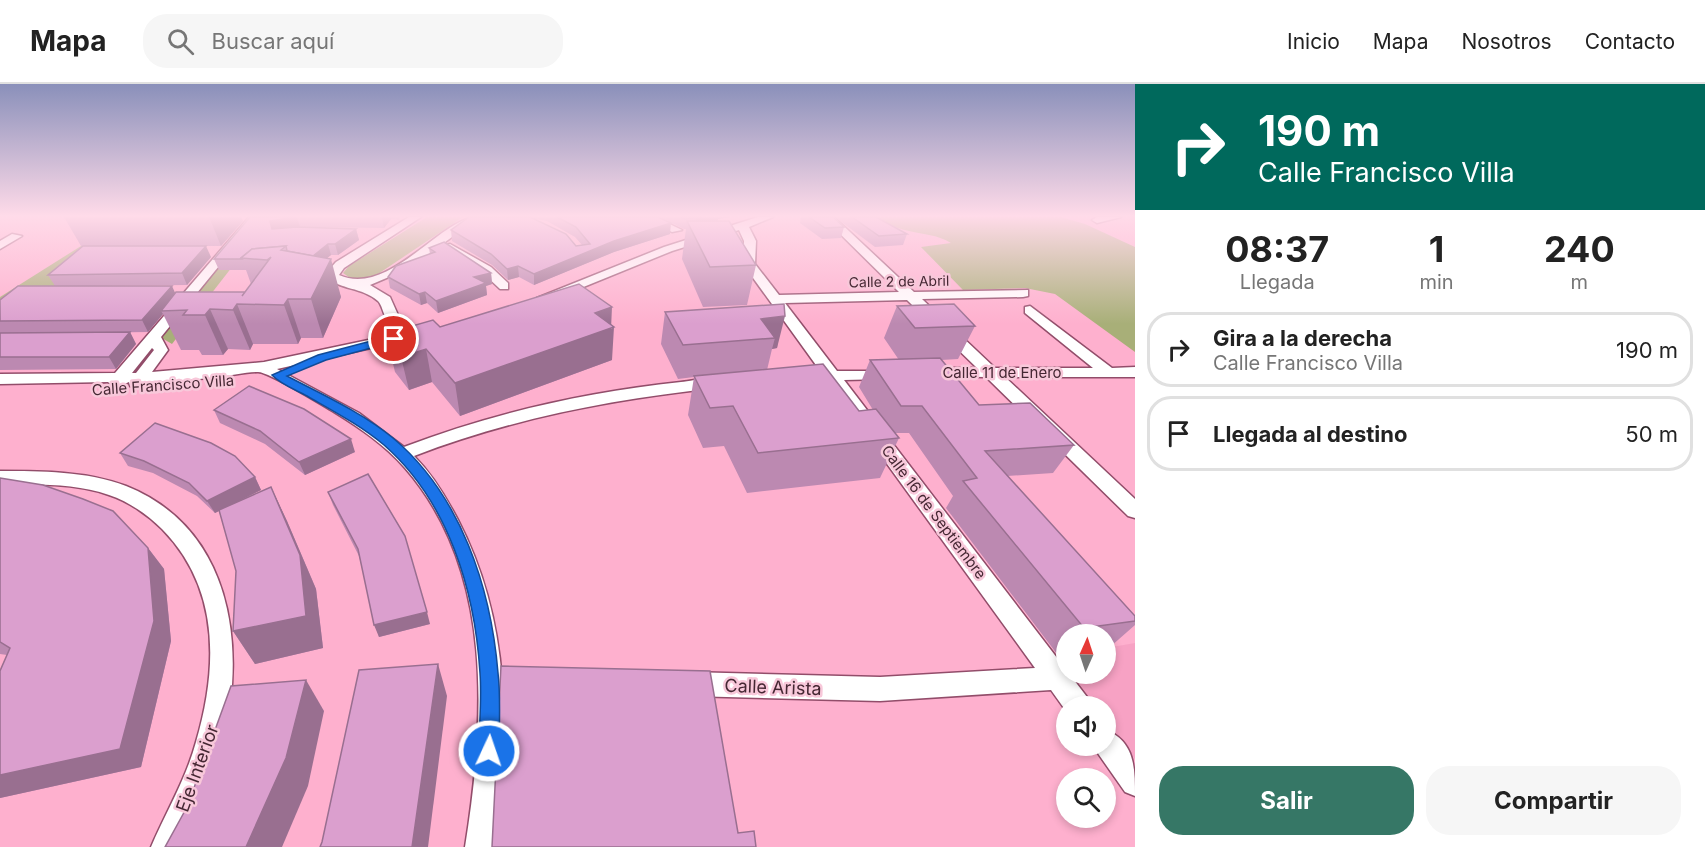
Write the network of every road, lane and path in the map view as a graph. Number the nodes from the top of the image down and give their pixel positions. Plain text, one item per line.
1 (225, 253) edge
2 (359, 253) edge
3 (422, 253) edge
4 (459, 253) edge
5 (662, 253) edge
6 (749, 253) edge
7 (865, 253) edge
8 (360, 285) junction
9 (504, 286) dead end
10 (172, 291) edge
11 (194, 291) junction
12 (1023, 293) dead end
13 (910, 296) junction
14 (776, 299) junction
15 (528, 304) edge
16 (1030, 310) dead end
17 (391, 315) dead end
18 (429, 330) edge
19 (130, 338) edge
20 (154, 338) junction
21 (269, 370) junction
22 (987, 372) junction
23 (1108, 372) junction
24 (1133, 374) edge
25 (832, 375) junction
26 (789, 378) edge
27 (0, 379) edge
28 (734, 381) edge
29 (125, 384) junction
30 (0, 391) edge
31 (402, 454) junction
32 (0, 478) edge
33 (1135, 511) edge
34 (1056, 678) joint
35 (662, 682) edge
36 (1061, 684) edge
37 (1070, 696) edge
38 (1116, 756) edge
39 (1135, 782) edge
40 (166, 847) edge
41 (480, 847) edge

1 - 11 street
2 - 8 street
3 - 8 street
4 - 9 street
5 - 15 street
6 - 14 street, Calle 16 de Septiembre
7 - 13 street
8 - 17 street
10 - 11 street
11 - 20 street
12 - 13 street, Calle 2 de Abril
13 - 14 street, Calle 2 de Abril
13 - 22 street
14 - 25 street, Calle 16 de Septiembre
16 - 23 street
18 - 21 street, Calle Francisco Villa
19 - 20 street
20 - 29 street
21 - 29 street, Calle Francisco Villa
21 - 31 street
22 - 23 street, Calle 11 de Enero
22 - 25 street, Calle 11 de Enero
22 - 33 street
23 - 24 street, Calle 11 de Enero
25 - 26 street, Calle 11 de Enero
25 - 34 street, Calle 16 de Septiembre
27 - 29 street, Calle Francisco Villa
28 - 31 street
29 - 30 street, Calle Francisco Villa
31 - 41 street
32 - 40 street, Eje Interior
34 - 35 street, Calle Arista
36 - 37 street, Calle 16 de Septiembre
38 - 39 street

